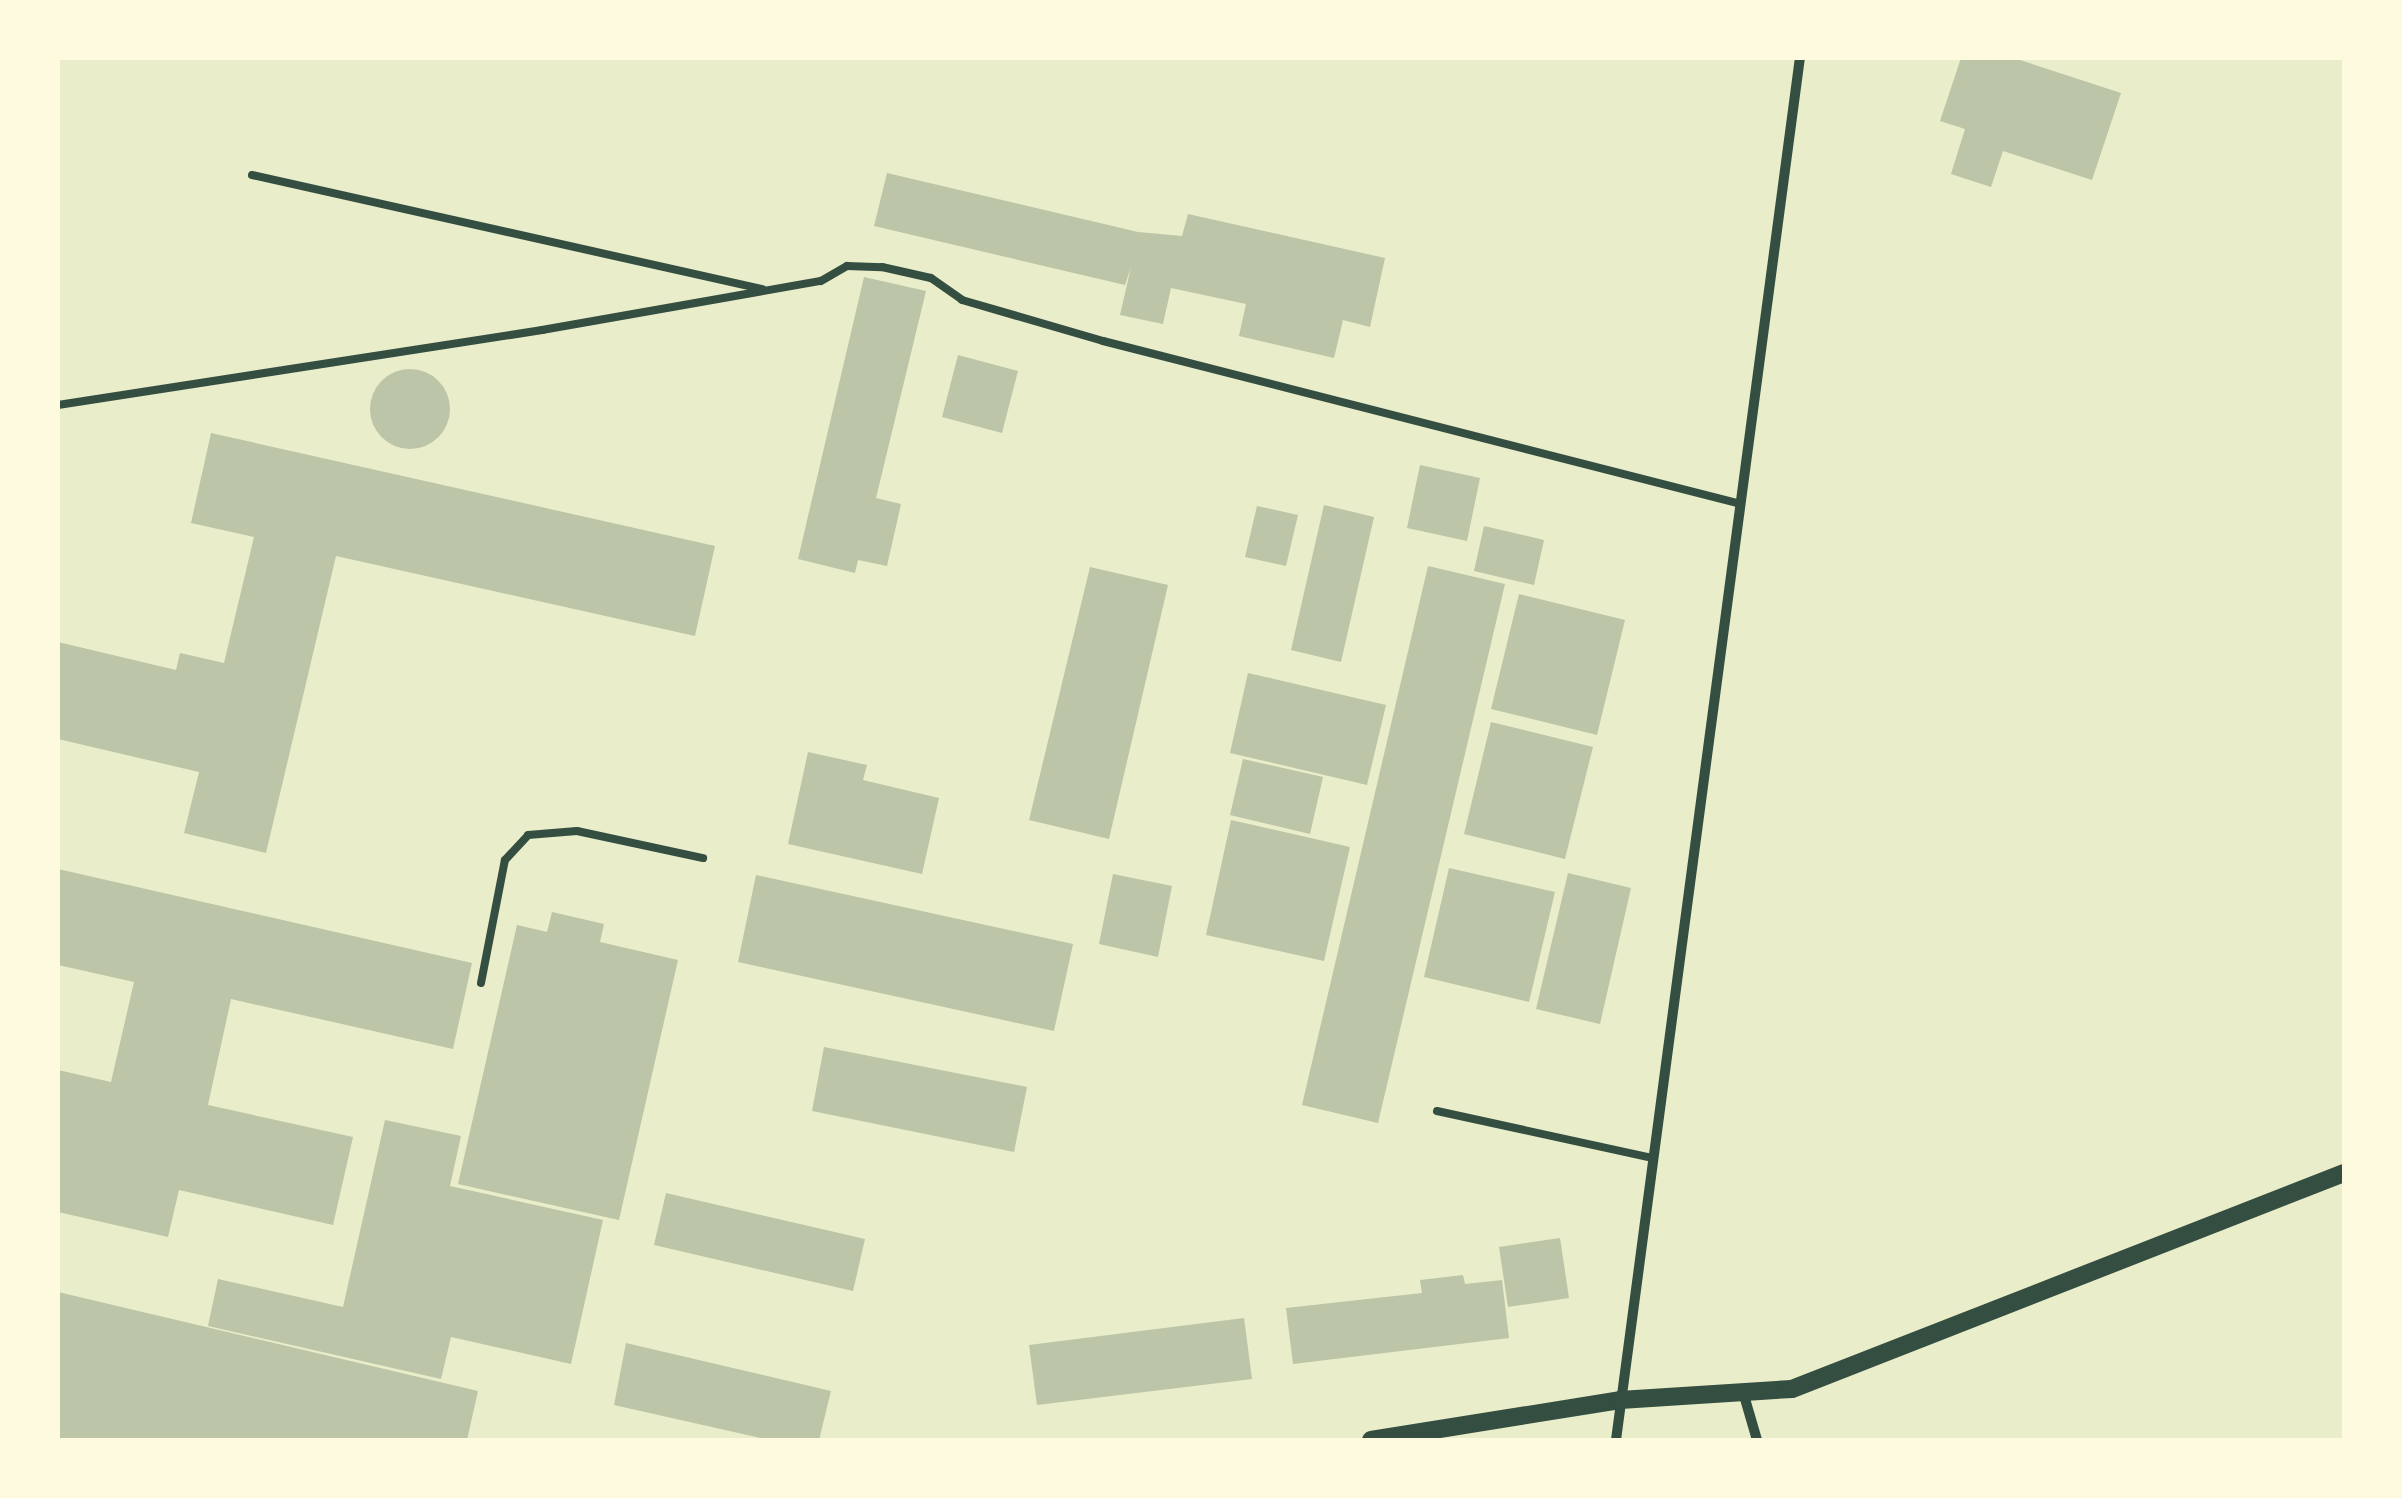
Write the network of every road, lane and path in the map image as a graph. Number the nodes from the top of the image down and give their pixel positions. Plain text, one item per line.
1 (1800, 58) edge
2 (252, 175) dead end
3 (766, 290) junction
4 (58, 405) edge
5 (1740, 504) junction
6 (703, 858) dead end
7 (481, 983) dead end
8 (1437, 1111) dead end
9 (1653, 1158) junction
10 (2344, 1173) edge
11 (1743, 1392) junction
12 (1620, 1400) junction
13 (1371, 1440) edge
14 (1616, 1440) edge
15 (1756, 1440) edge

1 - 5 street
2 - 3 lane
3 - 4 lane
3 - 5 lane
5 - 9 street
6 - 7 lane
8 - 9 lane
9 - 12 street
10 - 11 street
11 - 12 street
11 - 15 street
12 - 13 street
12 - 14 street

